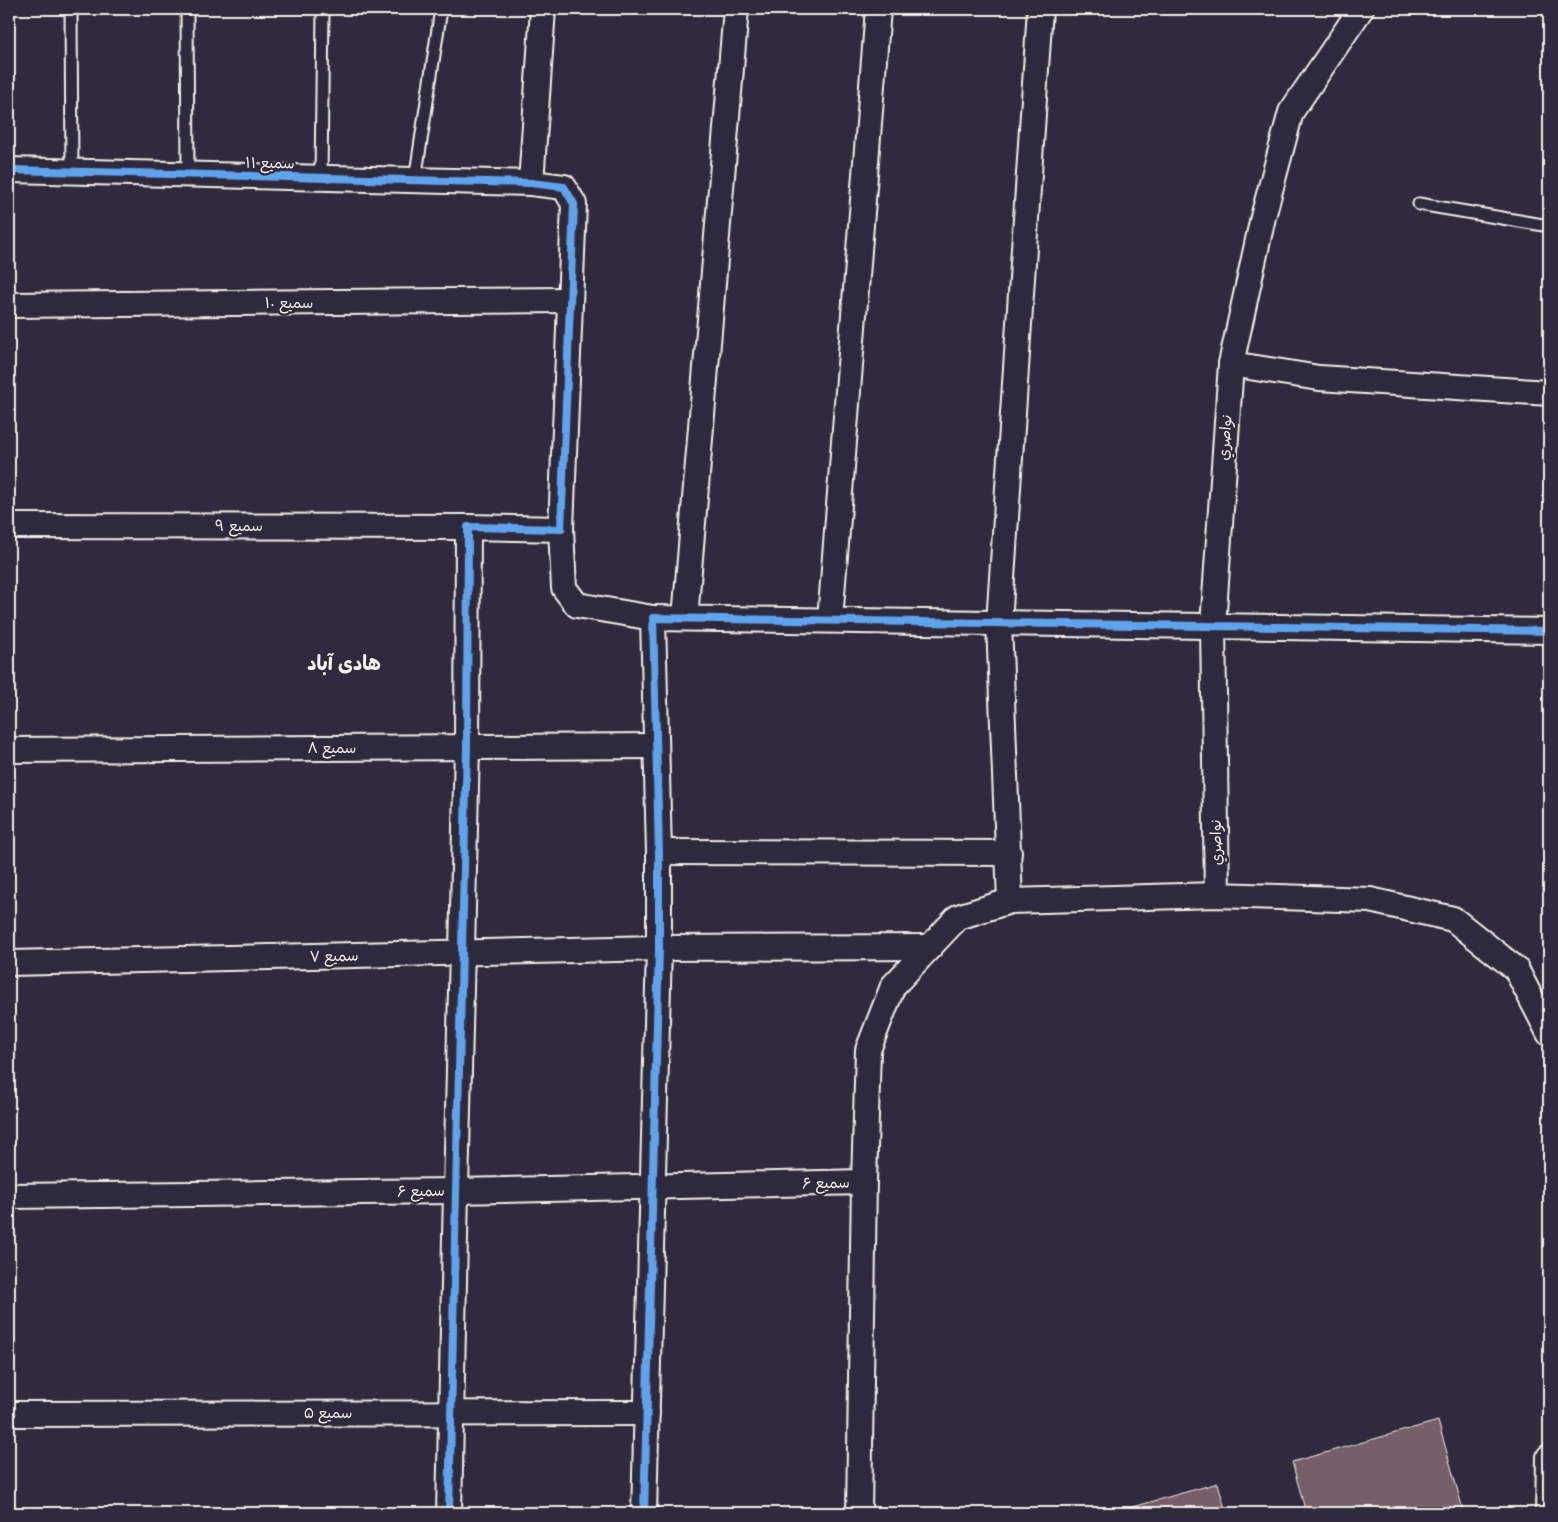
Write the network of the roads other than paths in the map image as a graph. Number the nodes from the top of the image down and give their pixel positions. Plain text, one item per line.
1 (71, 9) edge
2 (187, 9) edge
3 (323, 9) edge
4 (441, 9) edge
5 (543, 9) edge
6 (736, 9) edge
7 (878, 9) edge
8 (1040, 9) edge
9 (1361, 9) edge
10 (9, 170) edge
11 (72, 172) junction
12 (188, 174) junction
13 (321, 178) junction
14 (415, 180) junction
15 (531, 183) junction
16 (1419, 204) dead end
17 (1549, 226) edge
18 (570, 300) junction
19 (9, 305) edge
20 (1231, 364) junction
21 (1549, 393) edge
22 (9, 526) edge
23 (468, 527) junction
24 (561, 529) junction
25 (653, 618) junction
26 (685, 618) junction
27 (830, 620) junction
28 (999, 623) junction
29 (1213, 626) junction
30 (1549, 631) edge
31 (656, 746) junction
32 (467, 747) junction
33 (9, 750) edge
34 (658, 852) junction
35 (1009, 853) junction
36 (1217, 895) junction
37 (1010, 901) junction
38 (930, 947) junction
39 (659, 948) junction
40 (462, 953) junction
41 (9, 963) edge
42 (1549, 1033) edge
43 (864, 1182) junction
44 (652, 1186) junction
45 (456, 1191) junction
46 (9, 1196) edge
47 (451, 1413) junction
48 (647, 1413) junction
49 (9, 1414) edge
50 (1549, 1457) edge
51 (449, 1513) edge
52 (644, 1513) edge
53 (859, 1513) edge
54 (1548, 1513) edge

1 - 11 lane
2 - 12 lane
3 - 13 lane
4 - 14 lane
5 - 15 street
6 - 26 street
7 - 27 street
8 - 28 street
9 - 20 street, نواصري
10 - 11 street, سمیع ۱۱
11 - 12 street, سمیع ۱۱
12 - 13 street, سمیع ۱۱
13 - 14 street, سمیع ۱۱
14 - 15 street, سمیع ۱۱
15 - 18 street, سمیع ۱۱
16 - 17 lane
18 - 19 street, سمیع ۱۰
18 - 24 street
20 - 21 street
20 - 29 street, نواصري
22 - 23 street, سمیع ۹
23 - 24 street, سمیع ۹
23 - 32 street
24 - 25 street
25 - 26 street
25 - 31 street
26 - 27 street
27 - 28 street
28 - 29 street
28 - 35 street
29 - 30 street
29 - 36 street, نواصري
31 - 32 street, سمیع ۸
31 - 34 street
32 - 33 street, سمیع ۸
32 - 40 street
34 - 35 street
34 - 39 street
35 - 37 street
36 - 37 street
36 - 42 street
37 - 38 street
38 - 39 street, سمیع ۷
38 - 43 street
39 - 40 street, سمیع ۷
39 - 44 street
40 - 41 street, سمیع ۷
40 - 45 street
43 - 44 street, سمیع ۶
43 - 53 street
44 - 45 street, سمیع ۶
44 - 48 street
45 - 46 street, سمیع ۶
45 - 47 street
47 - 48 street, سمیع ۵
47 - 49 street, سمیع ۵
47 - 51 street
48 - 52 street
50 - 54 street

